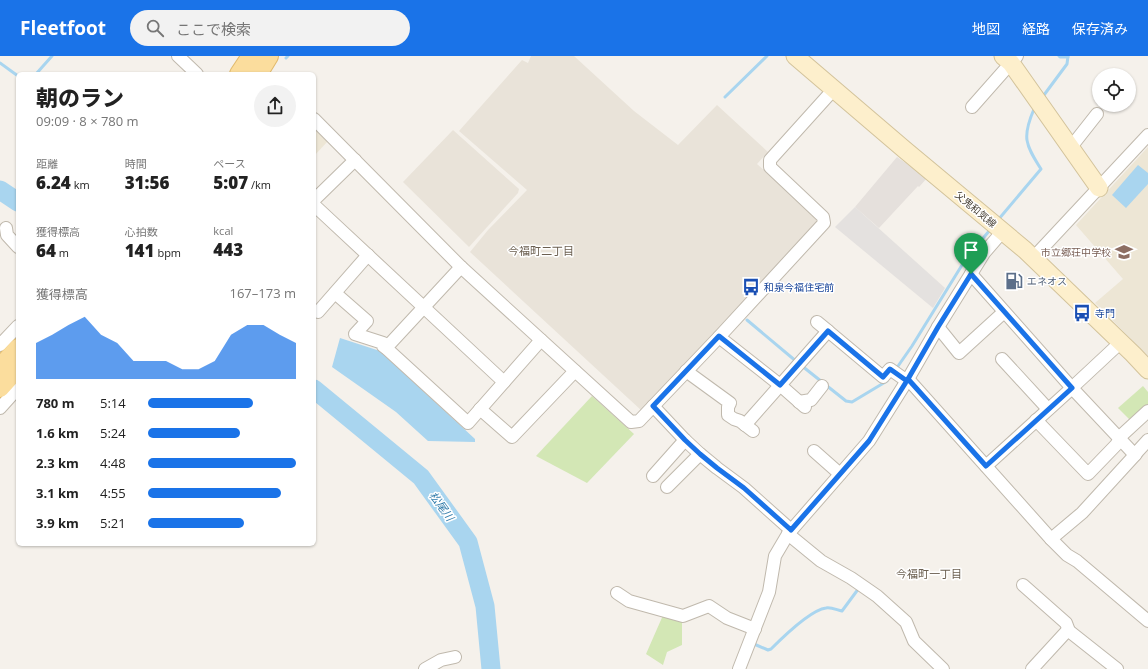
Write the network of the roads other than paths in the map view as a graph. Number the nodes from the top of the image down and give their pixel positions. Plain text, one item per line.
1 (178, 56) edge
2 (795, 56) edge
3 (1010, 58) edge
4 (262, 64) edge
5 (195, 72) edge
6 (244, 72) edge
7 (834, 89) junction
8 (972, 107) dead end
9 (1097, 114) dead end
10 (316, 121) edge
11 (1148, 135) edge
12 (1071, 147) junction
13 (355, 160) junction
14 (1099, 188) junction
15 (316, 198) edge
16 (316, 207) edge
17 (6, 228) dead end
18 (1002, 231) junction
19 (16, 245) edge
20 (368, 255) junction
21 (1034, 257) junction
22 (461, 266) junction
23 (971, 274) junction
24 (335, 293) junction
25 (424, 307) junction
26 (318, 312) dead end
27 (1004, 312) junction
28 (817, 322) dead end
29 (938, 327) junction
30 (16, 328) edge
31 (828, 331) junction
32 (719, 336) junction
33 (541, 340) junction
34 (1121, 342) junction
35 (0, 346) edge
36 (386, 348) junction
37 (16, 350) edge
38 (1002, 359) dead end
39 (0, 368) edge
40 (16, 370) edge
41 (1148, 370) edge
42 (575, 371) junction
43 (686, 371) junction
44 (908, 380) junction
45 (504, 382) junction
46 (780, 385) junction
47 (1074, 385) junction
48 (0, 388) edge
49 (16, 390) edge
50 (820, 394) dead end
51 (653, 406) junction
52 (0, 408) edge
53 (480, 409) junction
54 (1048, 409) junction
55 (1148, 411) edge
56 (1036, 420) junction
57 (685, 440) junction
58 (1120, 440) junction
59 (1148, 440) edge
60 (814, 451) dead end
61 (700, 454) junction
62 (1136, 456) junction
63 (986, 466) junction
64 (840, 474) junction
65 (653, 476) dead end
66 (667, 487) dead end
67 (789, 532) junction
68 (1051, 539) junction
69 (1023, 585) dead end
70 (617, 593) dead end
71 (1148, 621) edge
72 (755, 629) junction
73 (1069, 631) junction
74 (452, 661) edge
75 (425, 669) edge
76 (740, 669) edge
77 (943, 669) edge
78 (1032, 669) edge
79 (1117, 669) edge

1 - 5 street
2 - 7 main road, 父鬼和気線
3 - 8 street
3 - 12 main road
4 - 6 main road
7 - 18 main road, 父鬼和気線
7 - 32 street
9 - 12 street
10 - 13 street
11 - 14 street
12 - 14 main road
13 - 15 street
13 - 22 street
14 - 21 street
16 - 20 street
17 - 19 street
18 - 21 main road, 父鬼和気線
18 - 23 street
20 - 24 street
20 - 25 street
21 - 34 main road, 父鬼和気線
22 - 25 street
22 - 33 street
23 - 27 street
23 - 29 street
24 - 26 street
24 - 36 street
25 - 36 street
25 - 45 street
27 - 29 street
27 - 47 street
28 - 31 street
29 - 44 street
30 - 35 street
31 - 44 street
31 - 46 street
32 - 43 street
32 - 46 street
33 - 42 street
33 - 45 street
34 - 41 main road, 父鬼和気線
34 - 47 street
36 - 53 street
37 - 39 main road
38 - 54 street
40 - 48 main road
42 - 51 street
42 - 53 street
43 - 46 street
43 - 51 street
44 - 63 street
44 - 64 street
45 - 53 street
46 - 50 street
47 - 54 street
47 - 58 street
49 - 52 street
51 - 57 street
54 - 56 street
55 - 58 street
56 - 58 street
56 - 63 street
57 - 61 street
57 - 65 street
58 - 62 street
59 - 62 street
60 - 64 street
61 - 66 street
61 - 67 street
62 - 68 street
63 - 68 street
64 - 67 street
67 - 72 street
67 - 77 street
68 - 71 street
69 - 73 street
70 - 72 street
72 - 76 street
73 - 78 street
73 - 79 street
74 - 75 street

